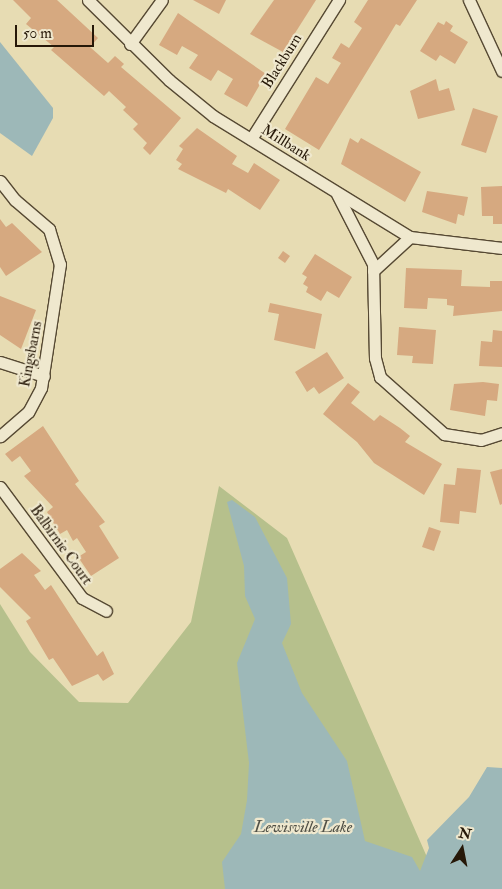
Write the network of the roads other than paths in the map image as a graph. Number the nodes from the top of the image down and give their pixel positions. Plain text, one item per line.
1 (88, 0) edge
2 (162, 0) edge
3 (339, 0) edge
4 (469, 0) edge
5 (130, 44) junction
6 (502, 71) edge
7 (251, 139) junction
8 (0, 181) edge
9 (334, 190) junction
10 (410, 237) junction
11 (502, 248) edge
12 (373, 271) junction
13 (0, 362) edge
14 (44, 376) junction
15 (502, 433) edge
16 (0, 436) edge
17 (0, 487) edge
18 (106, 610) dead end

1 - 5 street, Millbank
2 - 5 street
3 - 7 street, Blackburn
4 - 6 street
5 - 7 street, Millbank
7 - 9 street, Millbank
8 - 14 street, Kingsbarns
9 - 10 street, Millbank
9 - 12 street
10 - 11 street, Millbank
10 - 12 street
12 - 15 street
13 - 14 street
14 - 16 street, Kingsbarns
17 - 18 street, Balbirnie Court

